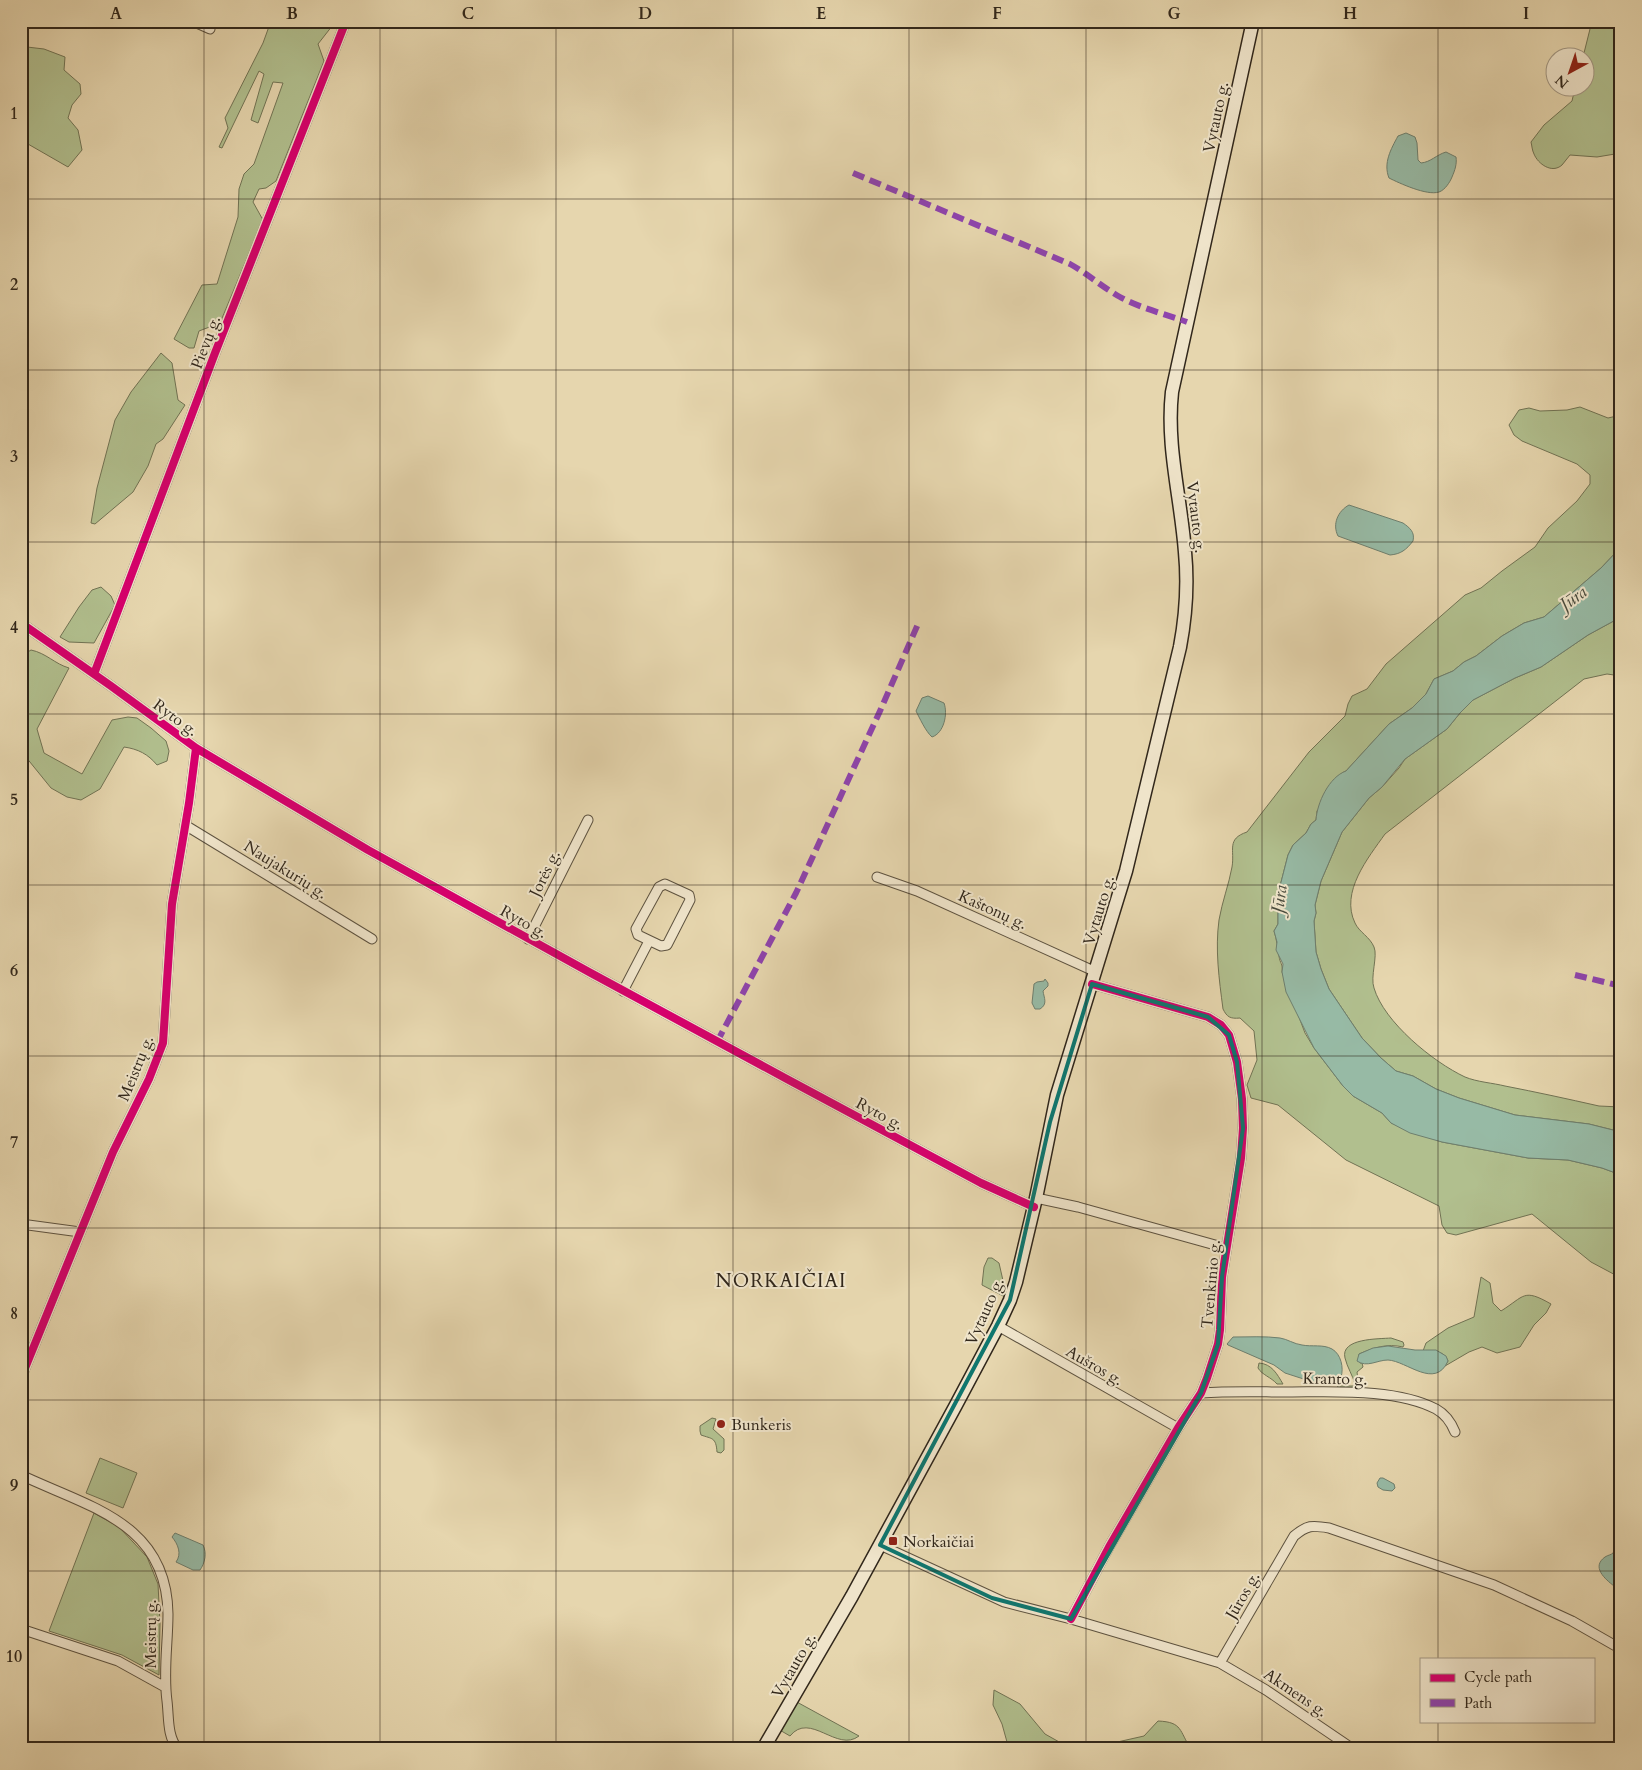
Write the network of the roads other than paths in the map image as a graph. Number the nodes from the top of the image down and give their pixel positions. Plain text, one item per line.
1 (192, 21) edge
2 (346, 21) edge
3 (1252, 21) edge
4 (210, 29) dead end
5 (21, 623) edge
6 (94, 674) junction
7 (196, 748) junction
8 (588, 820) dead end
9 (185, 825) junction
10 (877, 877) dead end
11 (528, 939) junction
12 (372, 940) dead end
13 (649, 941) junction
14 (1094, 978) junction
15 (623, 991) junction
16 (1035, 1203) junction
17 (21, 1224) edge
18 (80, 1232) junction
19 (1226, 1248) junction
20 (998, 1326) junction
21 (21, 1378) edge
22 (1201, 1393) junction
23 (1178, 1428) junction
24 (1455, 1432) dead end
25 (21, 1474) edge
26 (880, 1545) junction
27 (1071, 1619) junction
28 (21, 1629) edge
29 (1621, 1649) edge
30 (1220, 1663) junction
31 (165, 1687) junction
32 (178, 1749) edge
33 (763, 1749) edge
34 (1353, 1749) edge

1 - 4 street
2 - 6 street, Pievų g.
3 - 14 main road, Vytauto g.
5 - 6 street, Ryto g.
6 - 7 street, Ryto g.
7 - 9 street, Meistrų g.
7 - 11 street, Ryto g.
8 - 11 street, Jorės g.
9 - 12 street, Naujakurių g.
9 - 18 street, Meistrų g.
10 - 14 street, Kaštonų g.
11 - 15 street, Ryto g.
13 - 13 street
13 - 15 street
14 - 16 main road, Vytauto g.
14 - 19 street, Tvenkinio g.
15 - 16 street, Ryto g.
16 - 19 street, Ryto g.
16 - 20 main road, Vytauto g.
17 - 18 street
18 - 21 street, Meistrų g.
19 - 22 street, Tvenkinio g.
20 - 23 street, Aušros g.
20 - 26 main road, Vytauto g.
22 - 23 street, Tvenkinio g.
22 - 24 street, Kranto g.
23 - 27 street, Tvenkinio g.
25 - 31 street, Meistrų g.
26 - 27 street
26 - 33 main road, Vytauto g.
27 - 30 street
28 - 31 street
29 - 30 street, Jūros g.
30 - 34 street, Akmens g.
31 - 32 street, Meistrų g.

